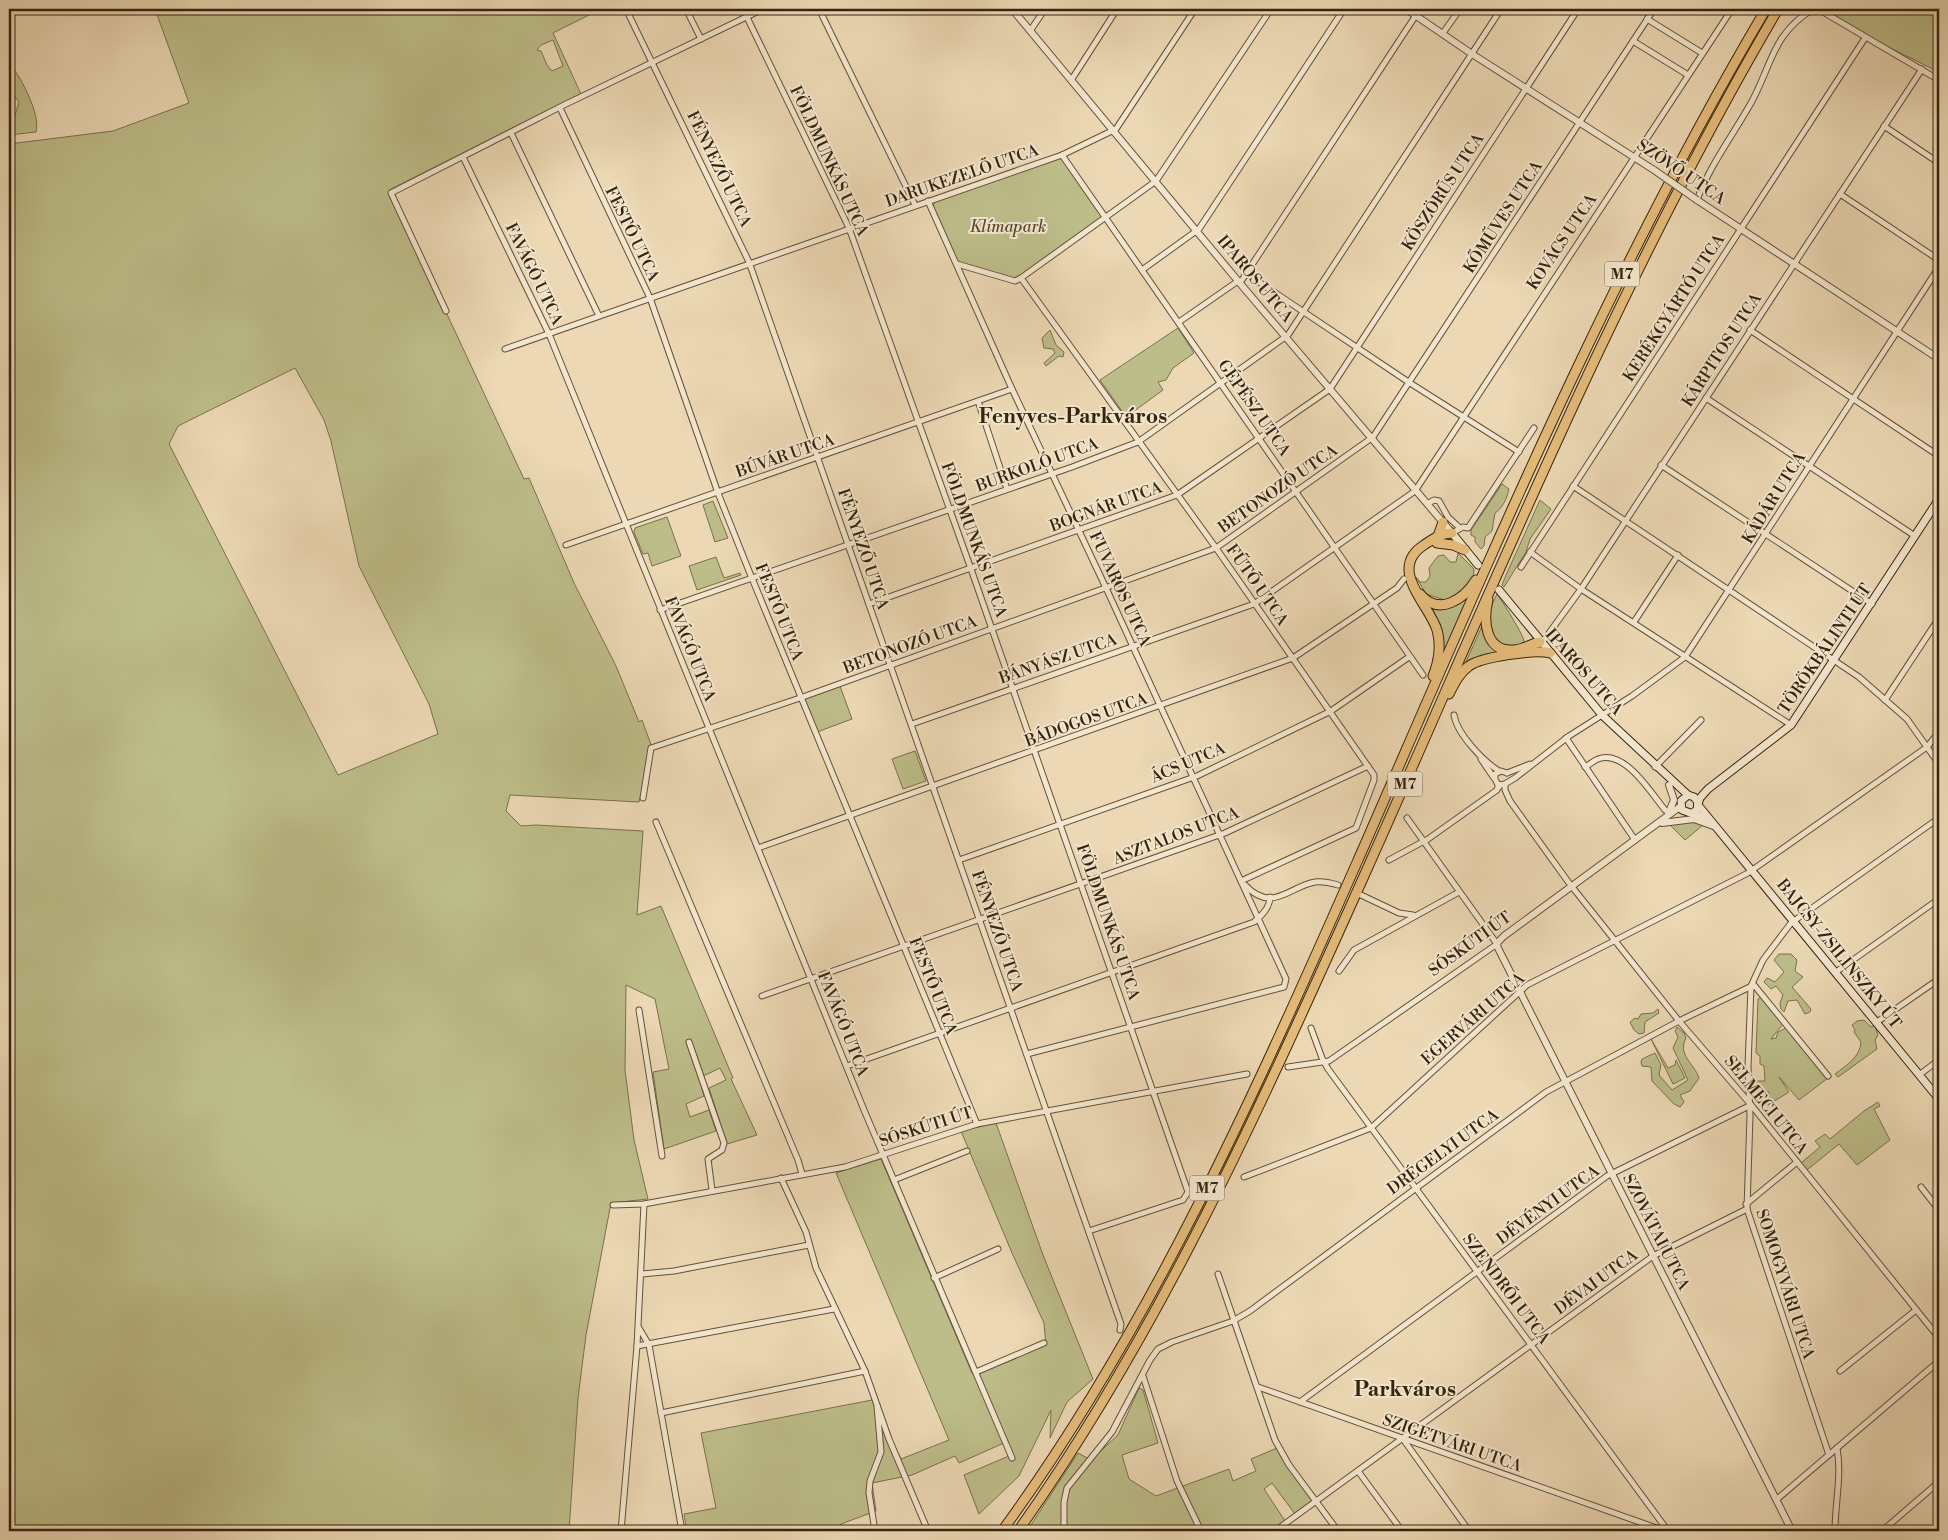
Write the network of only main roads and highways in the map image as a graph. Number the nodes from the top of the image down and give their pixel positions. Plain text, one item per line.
1 (1766, 9) edge
2 (1778, 9) edge
3 (1939, 499) edge
4 (1442, 522) road end
5 (1456, 531) joint
6 (1438, 540) junction
7 (1465, 550) junction
8 (1492, 554) junction
9 (1478, 565) dead end
10 (1494, 578) junction
11 (1499, 590) dead end
12 (1533, 634) junction
13 (1540, 642) junction
14 (1528, 648) junction
15 (1550, 653) junction
16 (1418, 721) junction
17 (1431, 722) junction
18 (1655, 767) junction
19 (1708, 789) junction
20 (1690, 796) junction
21 (1698, 805) junction
22 (1685, 808) junction
23 (1716, 827) junction
24 (1939, 1099) edge
25 (1002, 1531) edge
26 (1018, 1531) edge

1 - 8 highway, M7
2 - 10 highway, M7
3 - 19 main road, TÖRÖKBÁLINTI ÚT
4 - 6 highway
5 - 6 highway
5 - 7 main road, IPAROS UTCA
6 - 7 highway
6 - 8 highway
6 - 16 highway
7 - 9 main road, IPAROS UTCA
8 - 16 highway, M7
10 - 14 highway
10 - 17 highway, M7
11 - 12 main road, IPAROS UTCA
12 - 13 main road, IPAROS UTCA
12 - 14 highway
13 - 14 highway
13 - 15 main road, IPAROS UTCA
14 - 15 highway
14 - 17 highway
15 - 18 main road, IPAROS UTCA
16 - 25 highway, M7
17 - 26 highway, M7
18 - 20 main road, IPAROS UTCA
18 - 22 main road, IPAROS UTCA
19 - 20 main road, TÖRÖKBÁLINTI ÚT
19 - 21 main road, TÖRÖKBÁLINTI ÚT
20 - 21 main road, IPAROS UTCA
20 - 22 main road, TÖRÖKBÁLINTI ÚT
21 - 22 main road, TÖRÖKBÁLINTI ÚT
21 - 23 main road, BAJCSY-ZSILINSZKY ÚT
22 - 23 main road, BAJCSY-ZSILINSZKY ÚT
23 - 24 main road, BAJCSY-ZSILINSZKY ÚT

